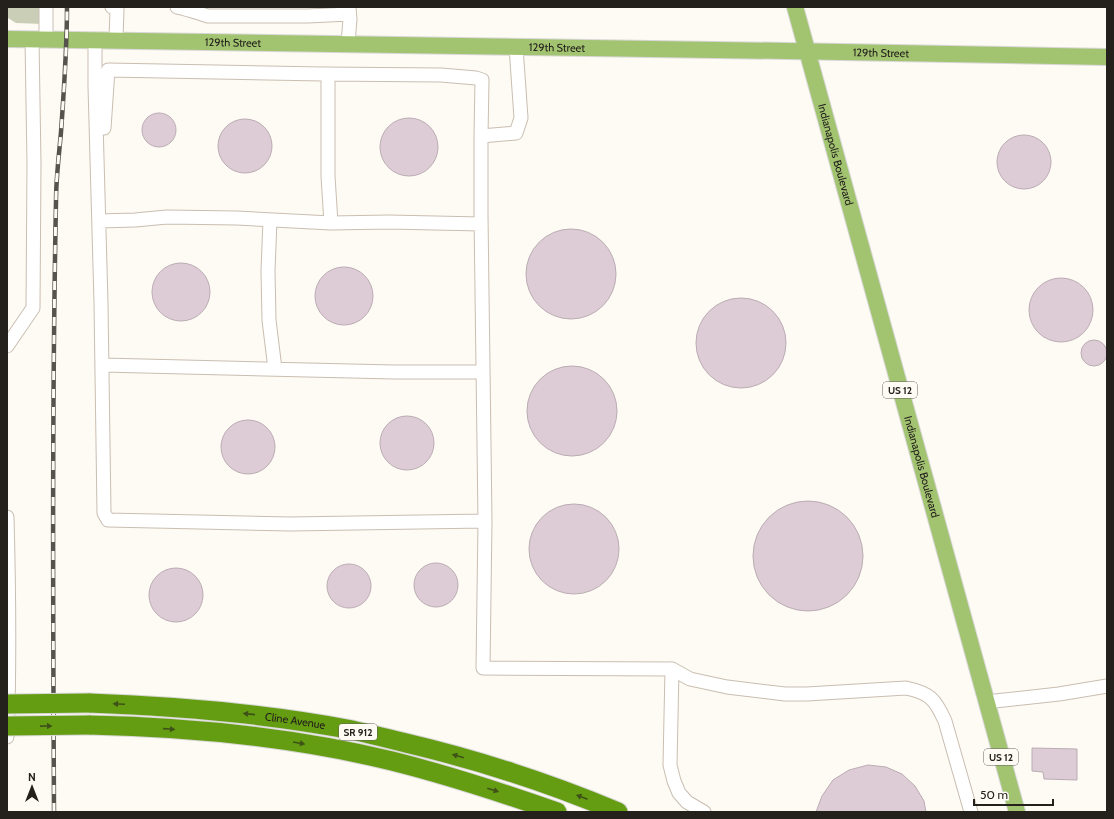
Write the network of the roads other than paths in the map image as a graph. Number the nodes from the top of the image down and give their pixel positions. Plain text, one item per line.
1 (46, 7) edge
2 (177, 7) edge
3 (795, 7) edge
4 (117, 8) edge
5 (349, 11) edge
6 (7, 39) edge
7 (39, 39) junction
8 (95, 40) junction
9 (116, 40) junction
10 (348, 44) junction
11 (516, 47) junction
12 (807, 51) junction
13 (1107, 58) edge
14 (328, 74) junction
15 (481, 136) junction
16 (99, 203) junction
17 (270, 220) junction
18 (99, 222) junction
19 (331, 223) junction
20 (481, 224) junction
21 (7, 346) edge
22 (102, 365) junction
23 (275, 369) junction
24 (483, 372) junction
25 (7, 517) edge
26 (485, 521) junction
27 (8, 622) edge
28 (672, 669) junction
29 (1107, 686) edge
30 (986, 702) junction
31 (7, 704) edge
32 (7, 726) edge
33 (7, 737) edge
34 (557, 812) edge
35 (618, 812) edge
36 (704, 812) edge
37 (971, 812) edge
38 (1017, 812) edge

1 - 7 lane
2 - 5 lane
3 - 12 main road, Indianapolis Boulevard / US 12
4 - 9 lane
5 - 10 lane
6 - 7 main road, 129th Street
7 - 8 main road, 129th Street
7 - 21 lane
8 - 9 main road, 129th Street
8 - 16 lane
9 - 10 main road, 129th Street
10 - 11 main road, 129th Street
11 - 12 main road, 129th Street
11 - 15 lane
12 - 13 main road, 129th Street
12 - 30 main road, Indianapolis Boulevard / US 12
14 - 15 lane
14 - 16 lane
14 - 19 lane
15 - 20 lane
16 - 18 lane
17 - 18 lane
17 - 19 lane
17 - 23 lane
18 - 22 lane
19 - 20 lane
20 - 24 lane
22 - 23 lane
22 - 26 lane
23 - 24 lane
24 - 26 lane
25 - 27 lane
26 - 28 lane
27 - 33 lane
28 - 36 lane
28 - 37 lane
29 - 30 lane
30 - 38 main road, Indianapolis Boulevard / US 12
35 -> 31 highway, Cline Avenue / SR 912, bridge
32 -> 34 highway, Cline Avenue / SR 912, bridge

